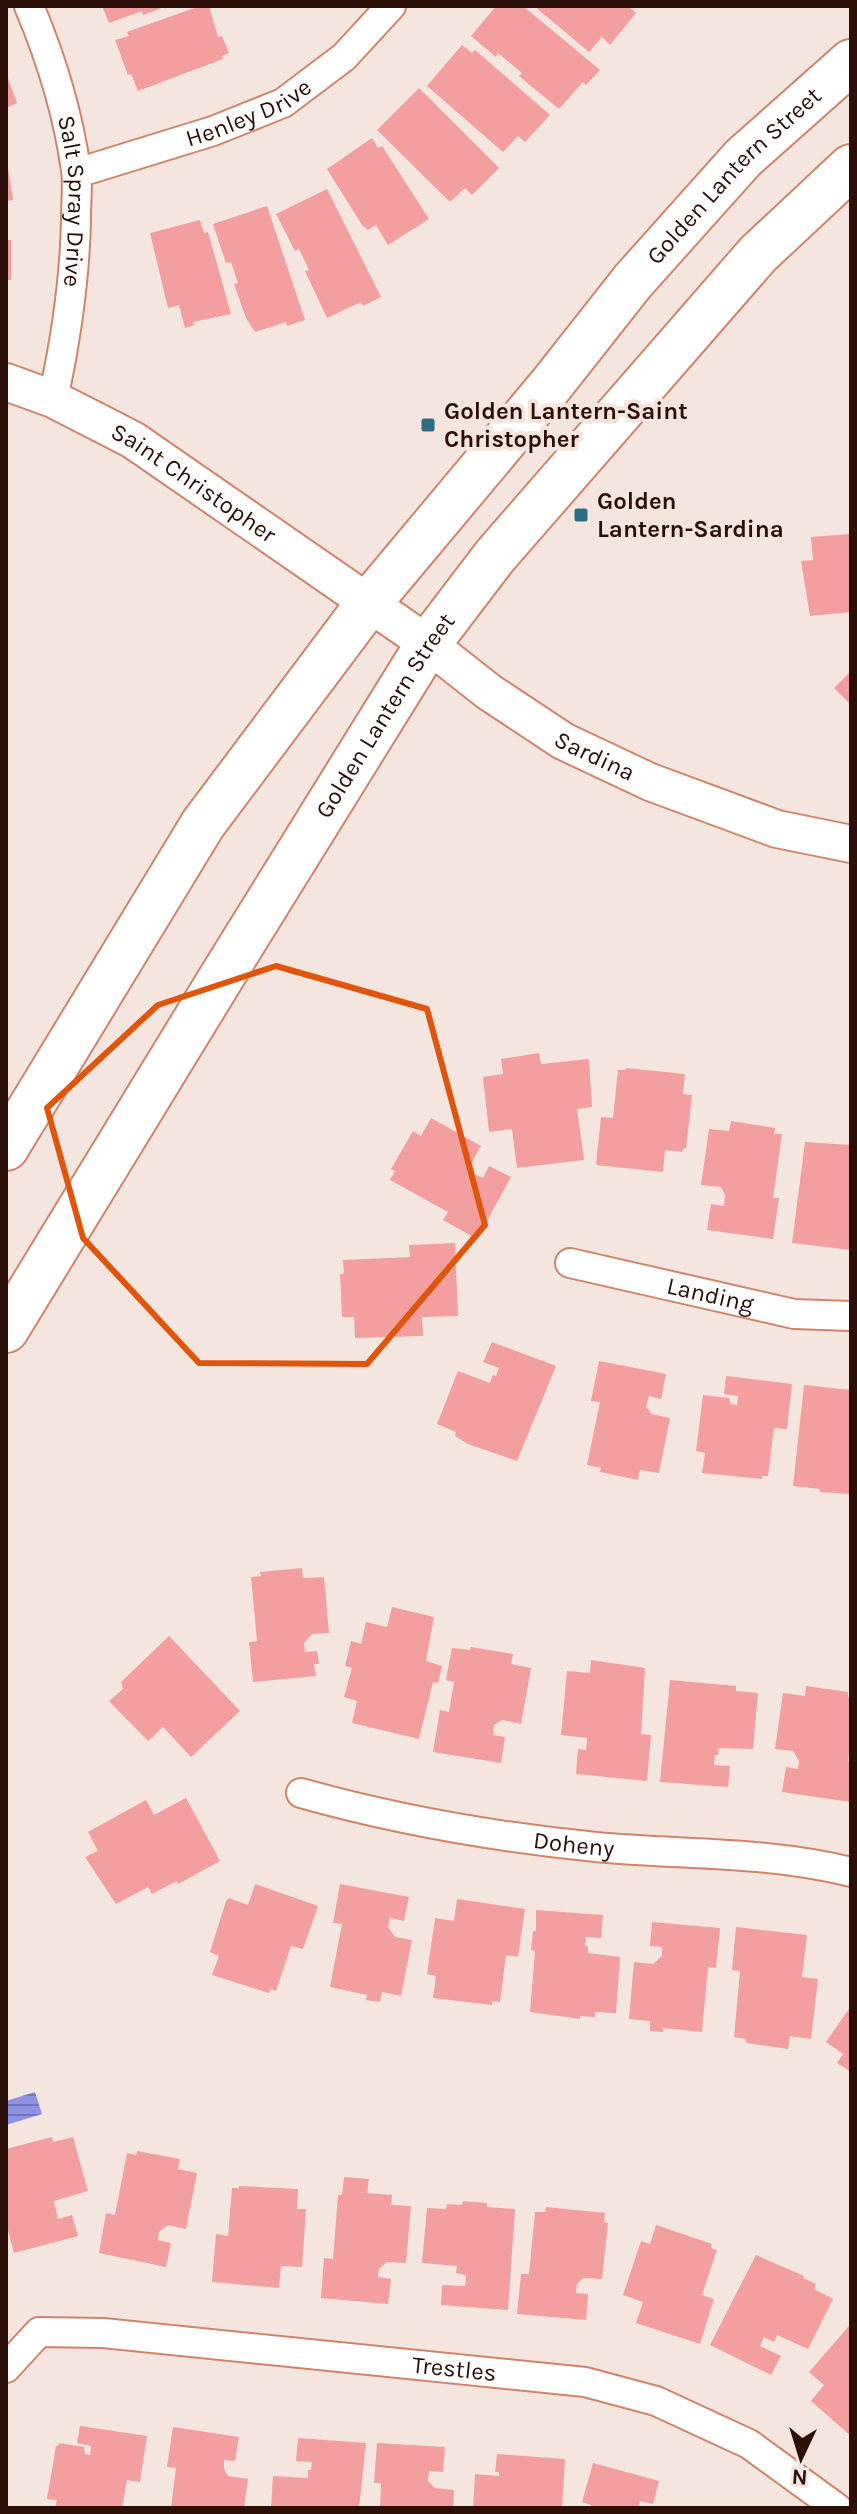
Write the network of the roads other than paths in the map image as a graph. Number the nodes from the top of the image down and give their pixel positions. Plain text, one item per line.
1 (29, 6) edge
2 (391, 6) edge
3 (851, 62) edge
4 (851, 167) edge
5 (77, 173) junction
6 (6, 382) edge
7 (53, 399) junction
8 (368, 604) junction
9 (428, 644) junction
10 (851, 844) edge
11 (6, 1148) edge
12 (570, 1263) dead end
13 (851, 1316) edge
14 (6, 1330) edge
15 (301, 1793) dead end
16 (851, 1872) edge
17 (6, 2368) edge
18 (837, 2508) edge

1 - 5 street, Salt Spray Drive
2 - 5 street, Henley Drive
3 - 8 main road, Golden Lantern Street
4 - 9 main road, Golden Lantern Street
5 - 7 street, Salt Spray Drive
6 - 7 street, Saint Christopher
7 - 8 street, Saint Christopher
8 - 9 street, Sardina
8 - 11 main road, Golden Lantern Street
9 - 10 street, Sardina
9 - 14 main road, Golden Lantern Street
12 - 13 street, Landing
15 - 16 street, Doheny
17 - 18 street, Trestles

